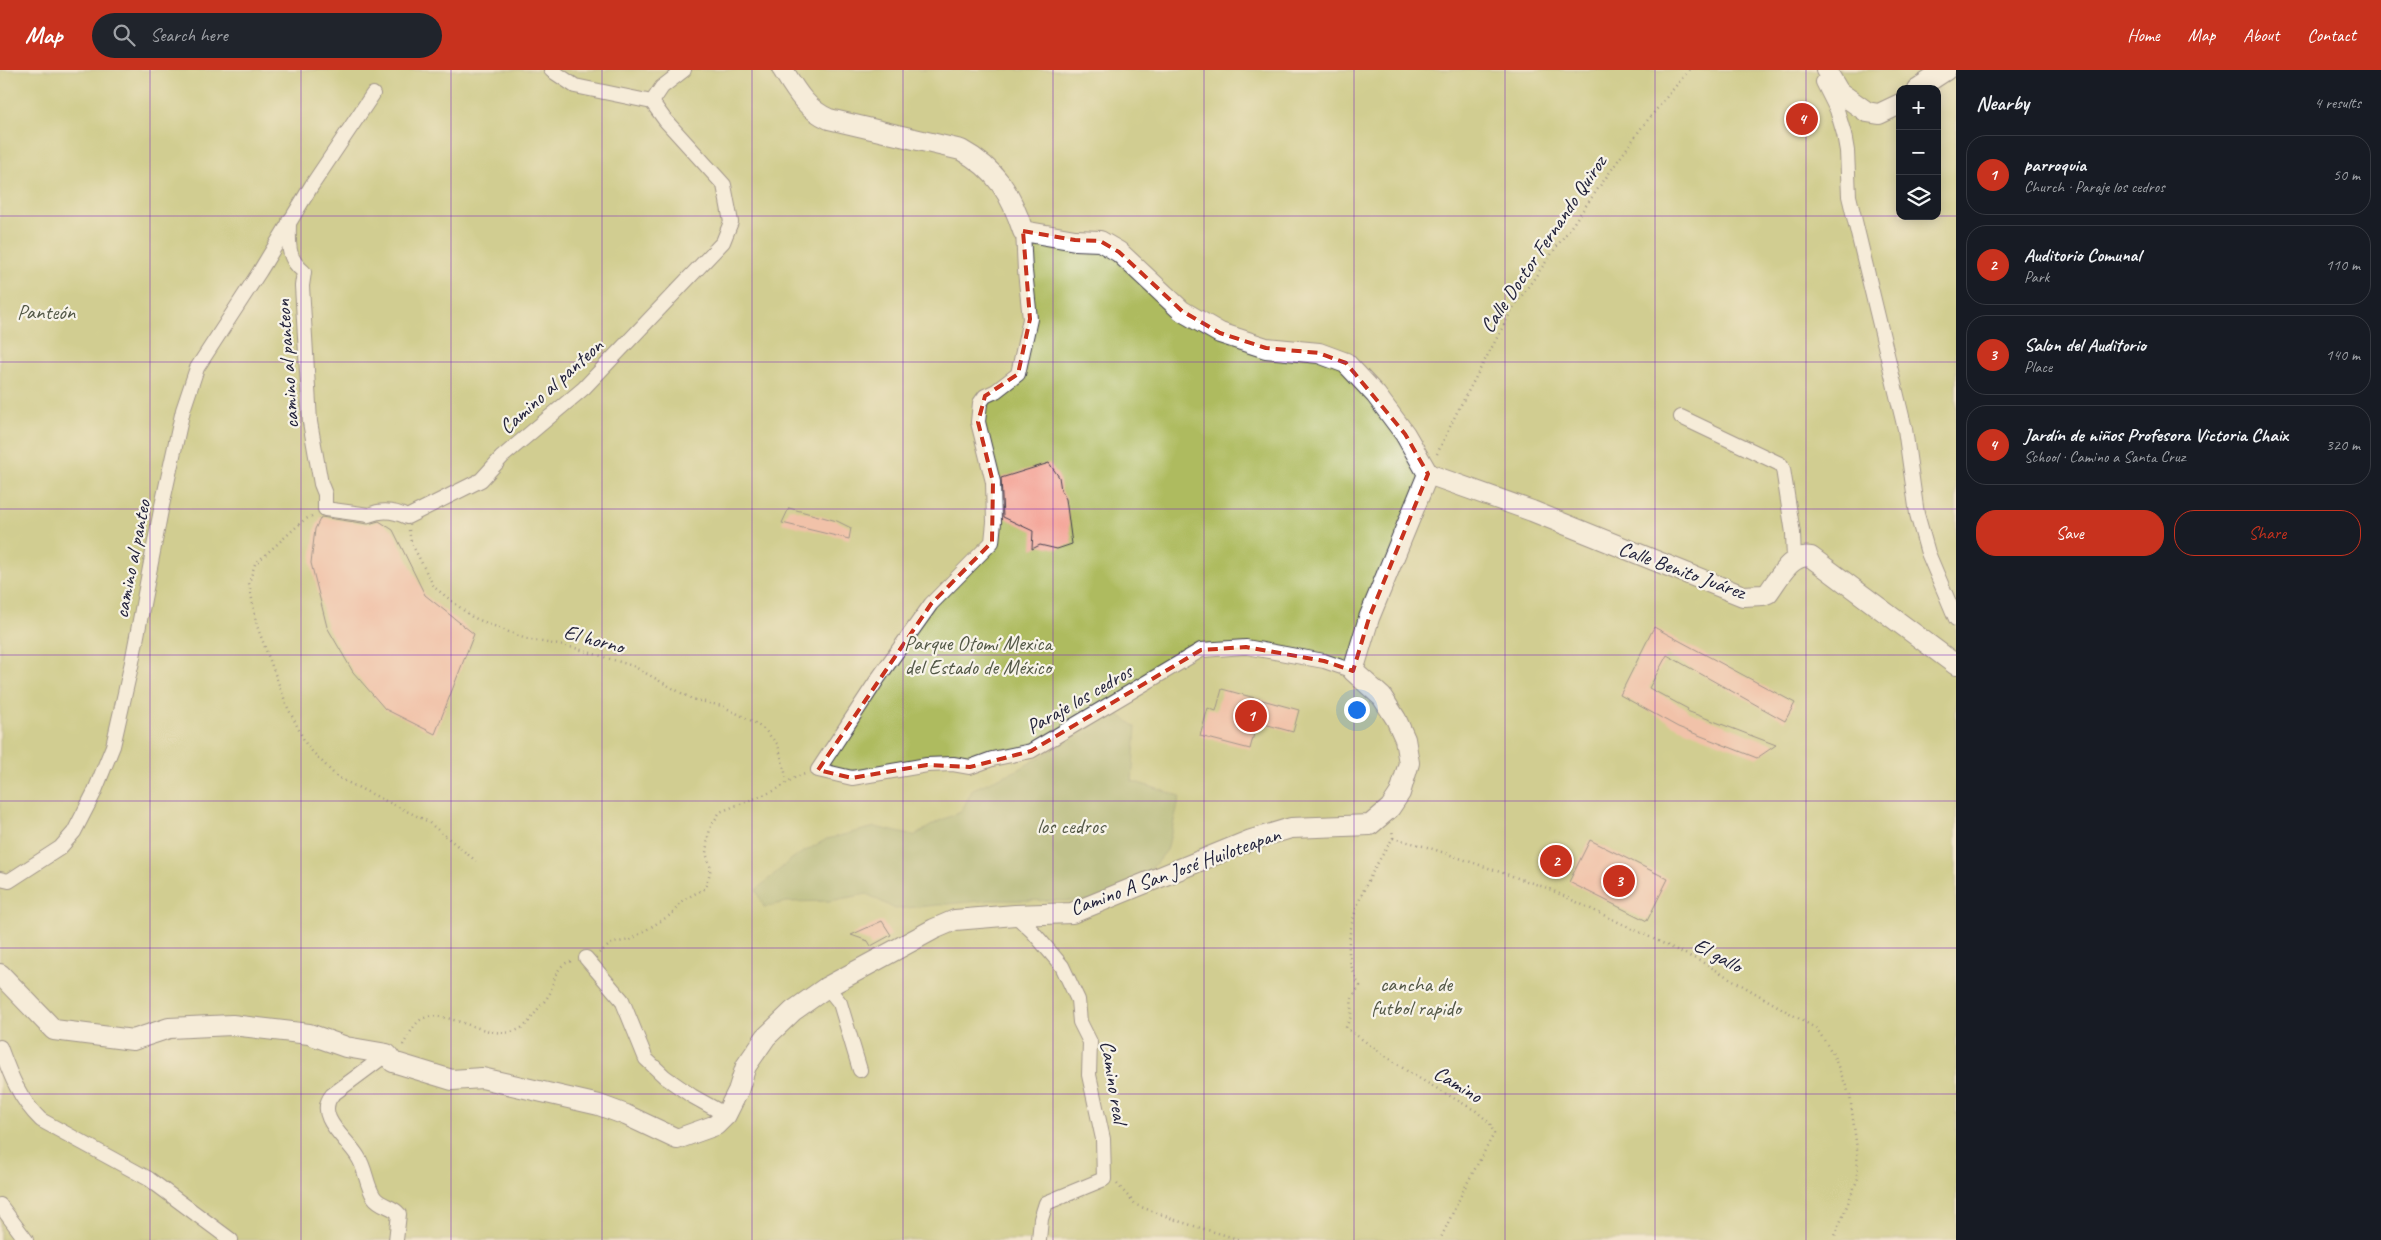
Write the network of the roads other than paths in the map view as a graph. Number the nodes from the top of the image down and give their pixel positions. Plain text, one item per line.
1 (551, 70) edge
2 (684, 70) edge
3 (783, 70) edge
4 (1818, 70) edge
5 (1826, 70) edge
6 (1946, 70) edge
7 (1923, 85) edge
8 (373, 94) dead end
9 (652, 102) junction
10 (1896, 106) edge
11 (288, 221) junction
12 (1024, 230) junction
13 (1681, 417) dead end
14 (1428, 474) junction
15 (325, 509) joint
16 (1794, 560) junction
17 (1956, 619) edge
18 (1956, 665) edge
19 (1353, 671) junction
20 (0, 878) edge
21 (1014, 915) junction
22 (586, 958) road end
23 (0, 974) edge
24 (827, 987) junction
25 (0, 1047) edge
26 (390, 1058) junction
27 (860, 1070) dead end
28 (726, 1115) junction
29 (0, 1205) edge
30 (26, 1240) edge
31 (231, 1240) edge
32 (396, 1240) edge
33 (1039, 1240) edge

1 - 9 street
2 - 9 street
3 - 12 main road
4 - 17 street
5 - 10 main road
6 - 7 main road
8 - 11 street
9 - 15 street, Camino al panteon
11 - 15 street, camino al panteon
11 - 20 street, camino al panteo
12 - 14 main road
12 - 19 street, Paraje los cedros
13 - 16 street
14 - 16 main road, Calle Benito Juárez
14 - 19 main road
16 - 18 main road
19 - 21 main road, Camino A San José Huiloteapan
21 - 24 main road, Camino A San José Huiloteapan
21 - 33 street, Camino real
22 - 28 street
23 - 26 main road
24 - 27 street
24 - 28 main road, Camino A San José Huiloteapan
25 - 31 street
26 - 28 main road
26 - 32 street
29 - 30 street

